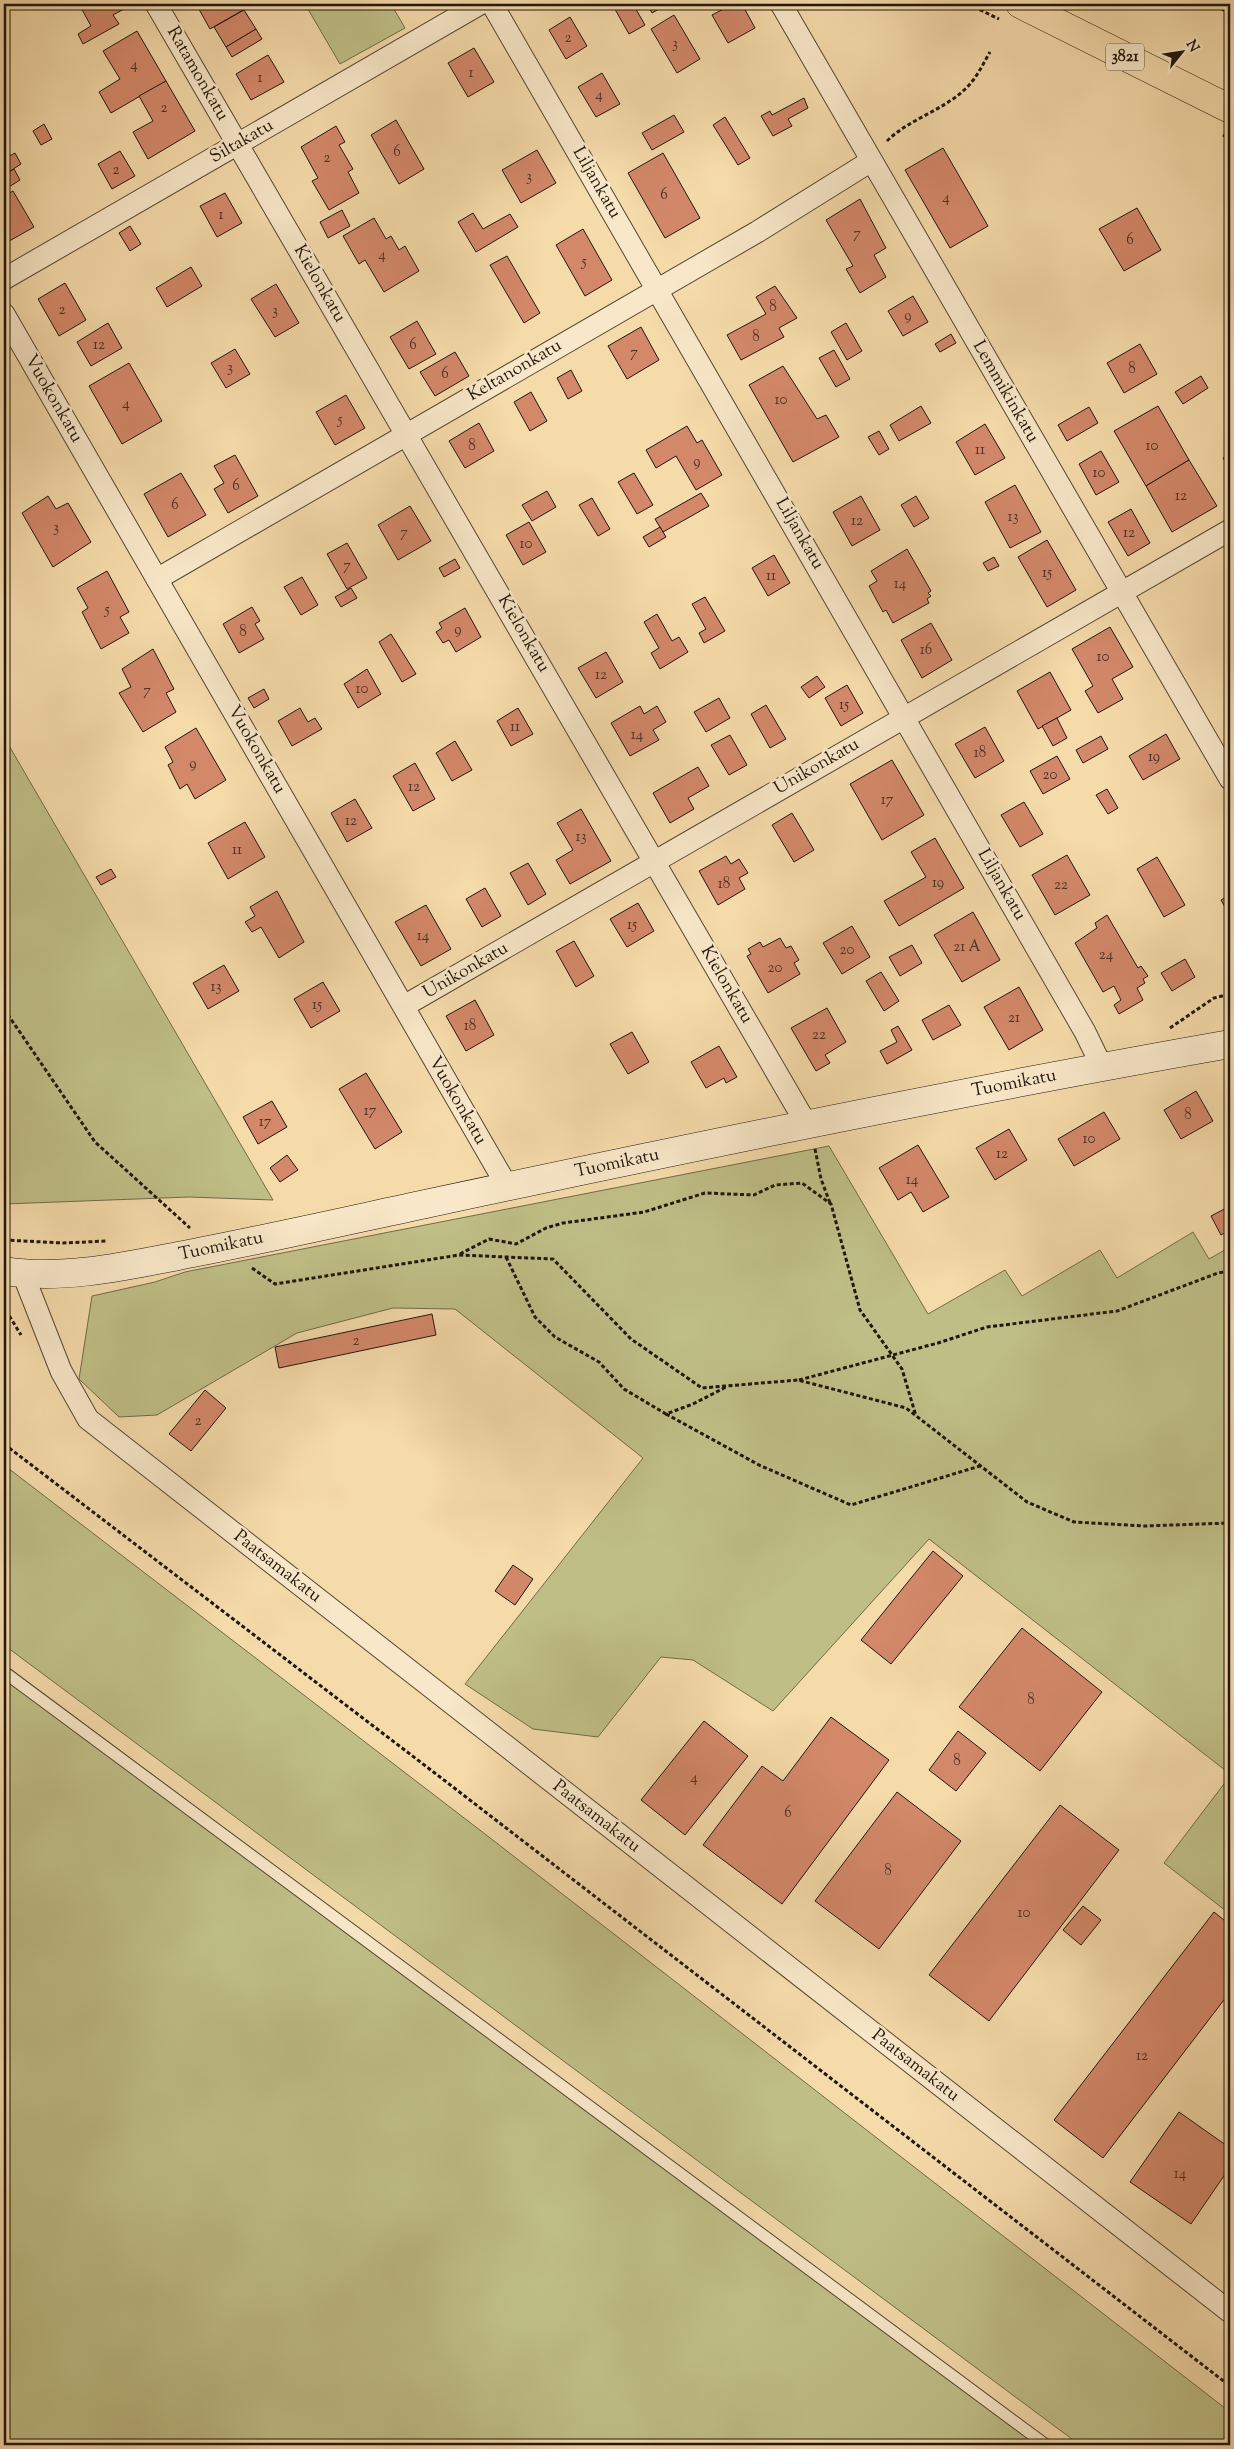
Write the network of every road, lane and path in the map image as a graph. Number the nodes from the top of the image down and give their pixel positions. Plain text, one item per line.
1 (156, 4) edge
2 (480, 4) edge
3 (492, 4) edge
4 (781, 4) edge
5 (1020, 4) edge
6 (1061, 4) edge
7 (1216, 4) edge
8 (1230, 15) edge
9 (990, 52) dead end
10 (1230, 109) edge
11 (238, 144) junction
12 (872, 161) junction
13 (4, 279) edge
14 (658, 288) junction
15 (4, 314) edge
16 (406, 434) junction
17 (1230, 530) edge
18 (157, 579) junction
19 (1122, 592) junction
20 (904, 716) junction
21 (1230, 779) edge
22 (655, 862) junction
23 (404, 1006) junction
24 (4, 1009) edge
25 (1230, 1044) edge
26 (1102, 1067) junction
27 (807, 1125) junction
28 (507, 1186) junction
29 (831, 1204) junction
30 (222, 1248) junction
31 (459, 1255) junction
32 (506, 1257) junction
33 (1230, 1271) edge
34 (13, 1273) edge
35 (893, 1355) junction
36 (798, 1380) junction
37 (730, 1386) junction
38 (666, 1414) junction
39 (916, 1416) junction
40 (4, 1444) edge
41 (981, 1466) junction
42 (1230, 1523) edge
43 (4, 1672) edge
44 (1230, 2312) edge
45 (1230, 2386) edge
46 (1046, 2445) edge

1 - 11 street, Ratamonkatu
2 - 11 street, Siltakatu
3 - 14 street, Liljankatu
4 - 12 street, Lemmikinkatu
5 - 10 main road, 3821
6 - 10 main road, 3821
7 - 8 path
9 - 12 path
11 - 13 street, Siltakatu
11 - 16 street, Kielonkatu
12 - 14 street, Keltanonkatu
12 - 19 street, Lemmikinkatu
14 - 16 street, Keltanonkatu
14 - 20 street, Liljankatu
15 - 18 street, Vuokonkatu
16 - 18 street, Keltanonkatu
16 - 22 street, Kielonkatu
17 - 19 street, Unikonkatu
18 - 23 street, Vuokonkatu
19 - 20 street, Unikonkatu
19 - 21 street, Lemmikinkatu
20 - 22 street, Unikonkatu
20 - 26 street, Liljankatu
22 - 23 street, Unikonkatu
22 - 27 street, Kielonkatu
23 - 28 street, Vuokonkatu
24 - 30 path
25 - 26 street, Tuomikatu
26 - 27 street, Tuomikatu
27 - 28 street, Tuomikatu
27 - 29 path
28 - 30 street, Tuomikatu
29 - 31 path
29 - 35 path
30 - 31 path
30 - 34 street, Tuomikatu
31 - 32 path
32 - 37 path
32 - 38 path
33 - 35 path
34 - 44 street, Paatsamakatu
35 - 36 path
35 - 39 path
36 - 37 path
36 - 39 path
37 - 38 path
38 - 41 path
39 - 41 path
40 - 45 path
41 - 42 path
43 - 46 lane

